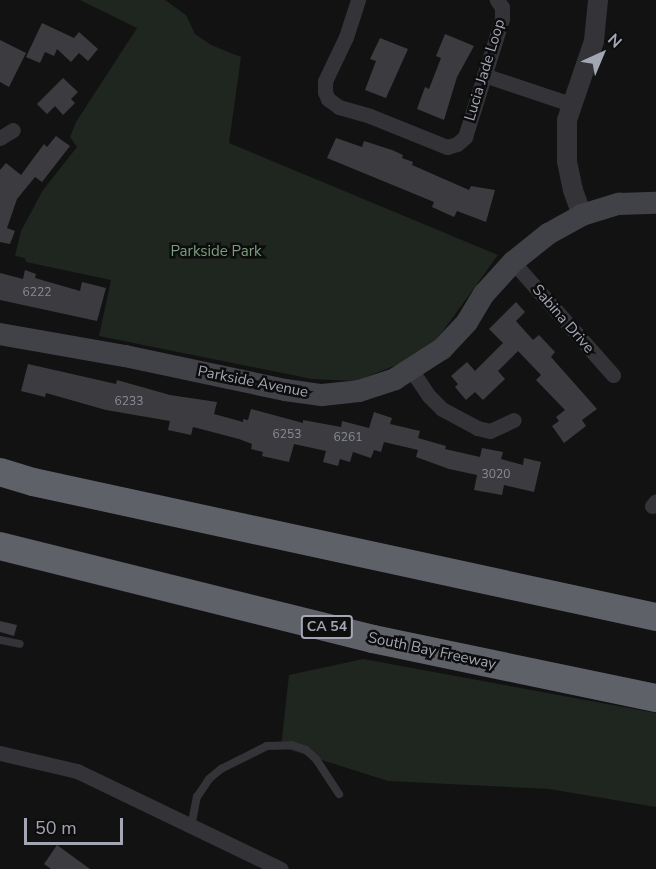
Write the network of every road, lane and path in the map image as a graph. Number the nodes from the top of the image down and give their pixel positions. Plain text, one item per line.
1 (358, 0) edge
2 (497, 0) edge
3 (598, 0) edge
4 (484, 75) junction
5 (573, 105) junction
6 (656, 203) edge
7 (582, 215) junction
8 (513, 262) junction
9 (0, 334) edge
10 (412, 371) junction
11 (613, 375) dead end
12 (514, 420) dead end
13 (0, 472) edge
14 (0, 546) edge
15 (656, 617) edge
16 (0, 640) edge
17 (20, 644) dead end
18 (656, 698) edge
19 (0, 753) edge
20 (339, 794) dead end
21 (191, 827) junction
22 (280, 869) edge

1 - 4 street, Lucia Jade Loop
2 - 4 street, Lucia Jade Loop
3 - 5 street
4 - 5 street
5 - 7 street
6 - 7 main road, Parkside Avenue
7 - 8 main road, Parkside Avenue
8 - 10 main road, Parkside Avenue
8 - 11 street, Sabina Drive
9 - 10 main road, Parkside Avenue
10 - 12 street
13 - 15 highway
14 - 18 highway, South Bay Freeway / CA 54
16 - 17 lane
19 - 21 street
20 - 21 lane
21 - 22 street

